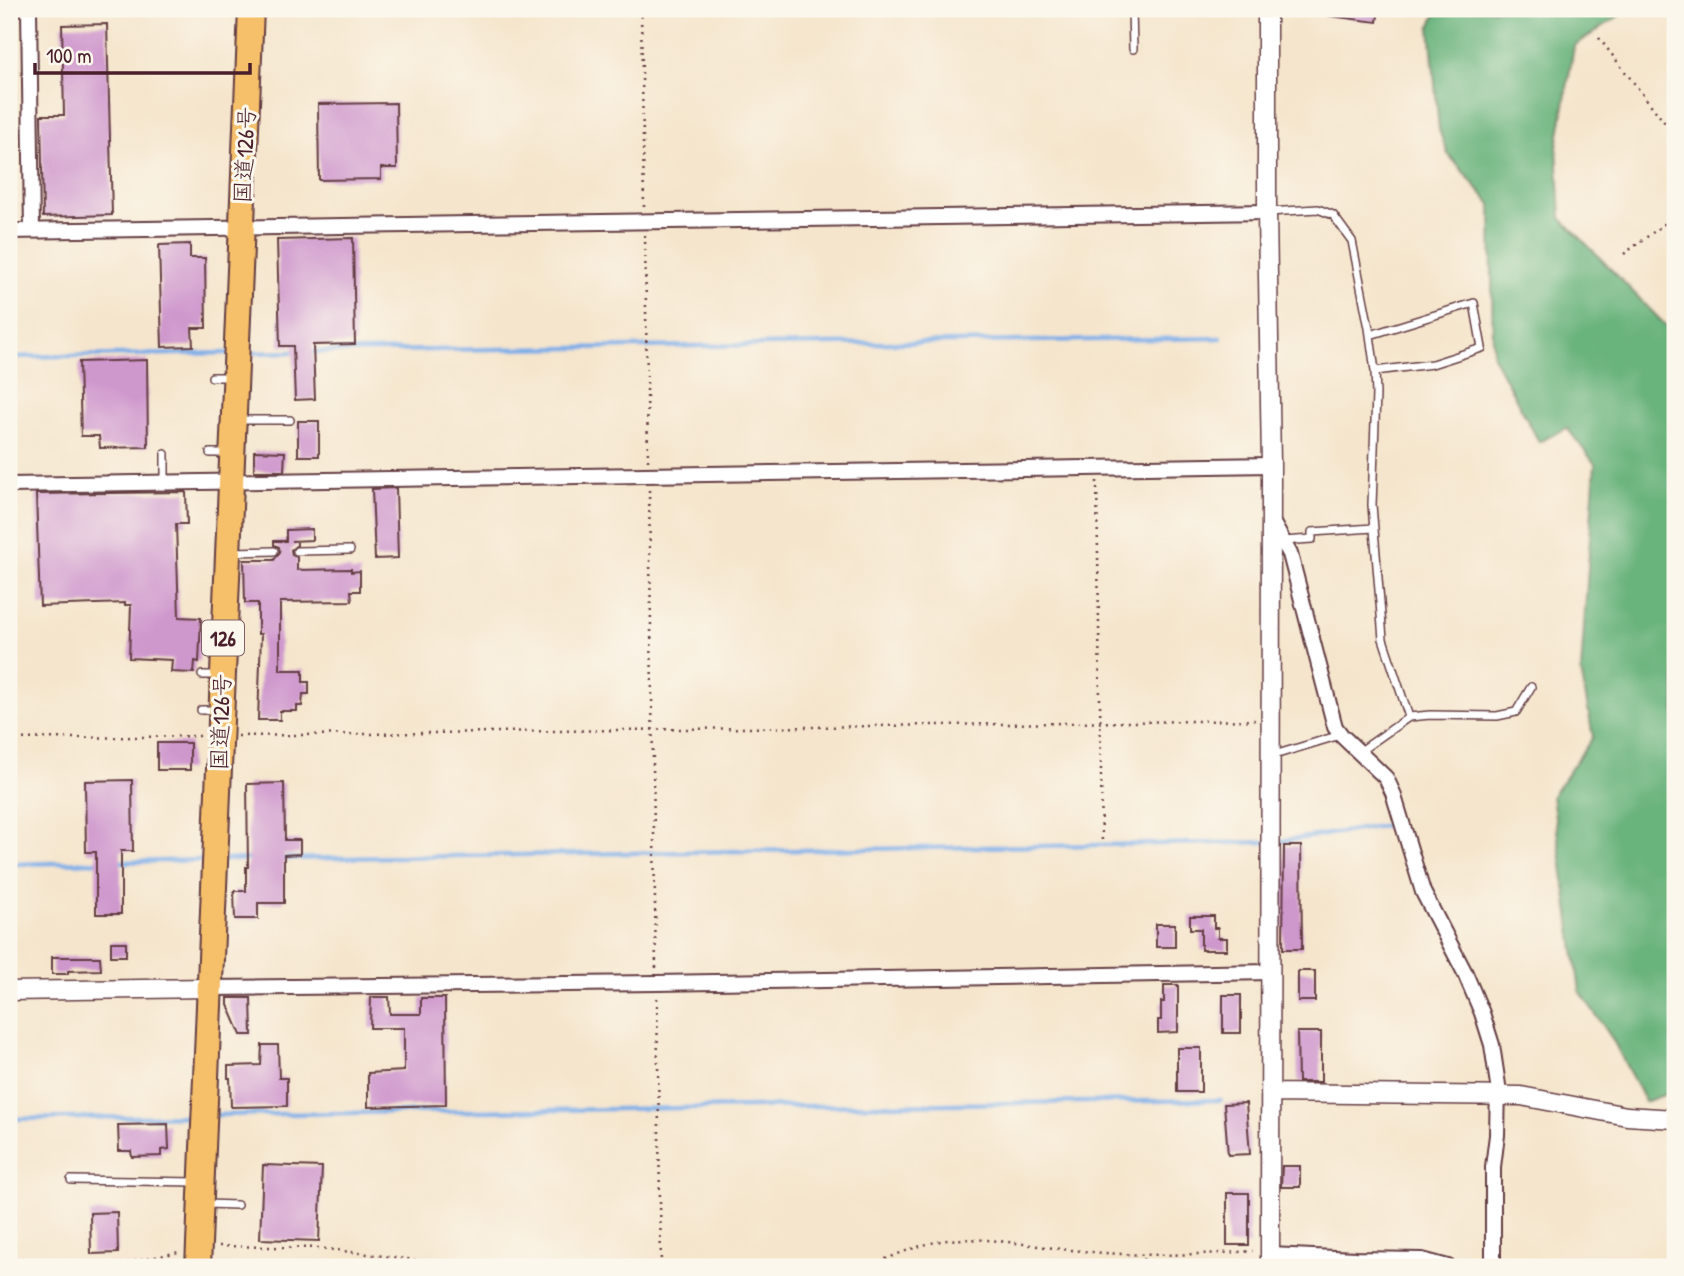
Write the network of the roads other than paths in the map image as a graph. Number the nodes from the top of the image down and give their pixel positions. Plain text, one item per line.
1 (29, 9) edge
2 (251, 9) edge
3 (1132, 9) edge
4 (1267, 9) edge
5 (1133, 49) dead end
6 (1267, 212) junction
7 (240, 228) junction
8 (32, 230) junction
9 (9, 231) edge
10 (1370, 335) junction
11 (1375, 371) junction
12 (290, 420) dead end
13 (230, 442) junction
14 (165, 454) dead end
15 (1271, 465) junction
16 (231, 481) junction
17 (165, 482) junction
18 (9, 485) edge
19 (1271, 520) junction
20 (1374, 528) junction
21 (1283, 541) junction
22 (350, 550) dead end
23 (274, 551) dead end
24 (297, 551) dead end
25 (228, 552) junction
26 (1531, 687) dead end
27 (1409, 717) junction
28 (1341, 735) junction
29 (1359, 752) junction
30 (1270, 757) junction
31 (1270, 972) junction
32 (208, 988) junction
33 (9, 991) edge
34 (1270, 1093) junction
35 (1497, 1096) junction
36 (1675, 1119) edge
37 (71, 1180) dead end
38 (201, 1193) junction
39 (237, 1205) dead end
40 (198, 1257) edge
41 (1270, 1257) edge
42 (1448, 1267) edge
43 (1493, 1267) edge

1 - 8 street
2 - 7 highway, 国道126号 / 126
3 - 5 lane
4 - 6 street
6 - 7 street
6 - 10 lane
6 - 15 street
7 - 8 street
7 - 13 highway, 国道126号 / 126
8 - 9 street
10 - 11 lane
10 - 11 lane
11 - 20 lane
12 - 13 lane
13 - 16 highway, 国道126号 / 126
14 - 17 lane
15 - 16 street
15 - 19 street
16 - 17 street
16 - 25 highway, 国道126号 / 126
17 - 18 street
19 - 21 street
19 - 30 street
20 - 21 lane
20 - 27 lane
21 - 28 street
22 - 24 lane
23 - 25 lane
25 - 32 highway, 国道126号 / 126
26 - 27 lane
27 - 29 lane
28 - 29 street
28 - 30 lane
29 - 35 street
30 - 31 street
31 - 32 street
31 - 34 street
32 - 33 street
32 - 38 highway, 国道126号 / 126
34 - 35 street
34 - 41 street
35 - 36 street
35 - 43 street
37 - 38 lane
38 - 39 lane
38 - 40 highway, 国道126号 / 126
41 - 42 street

